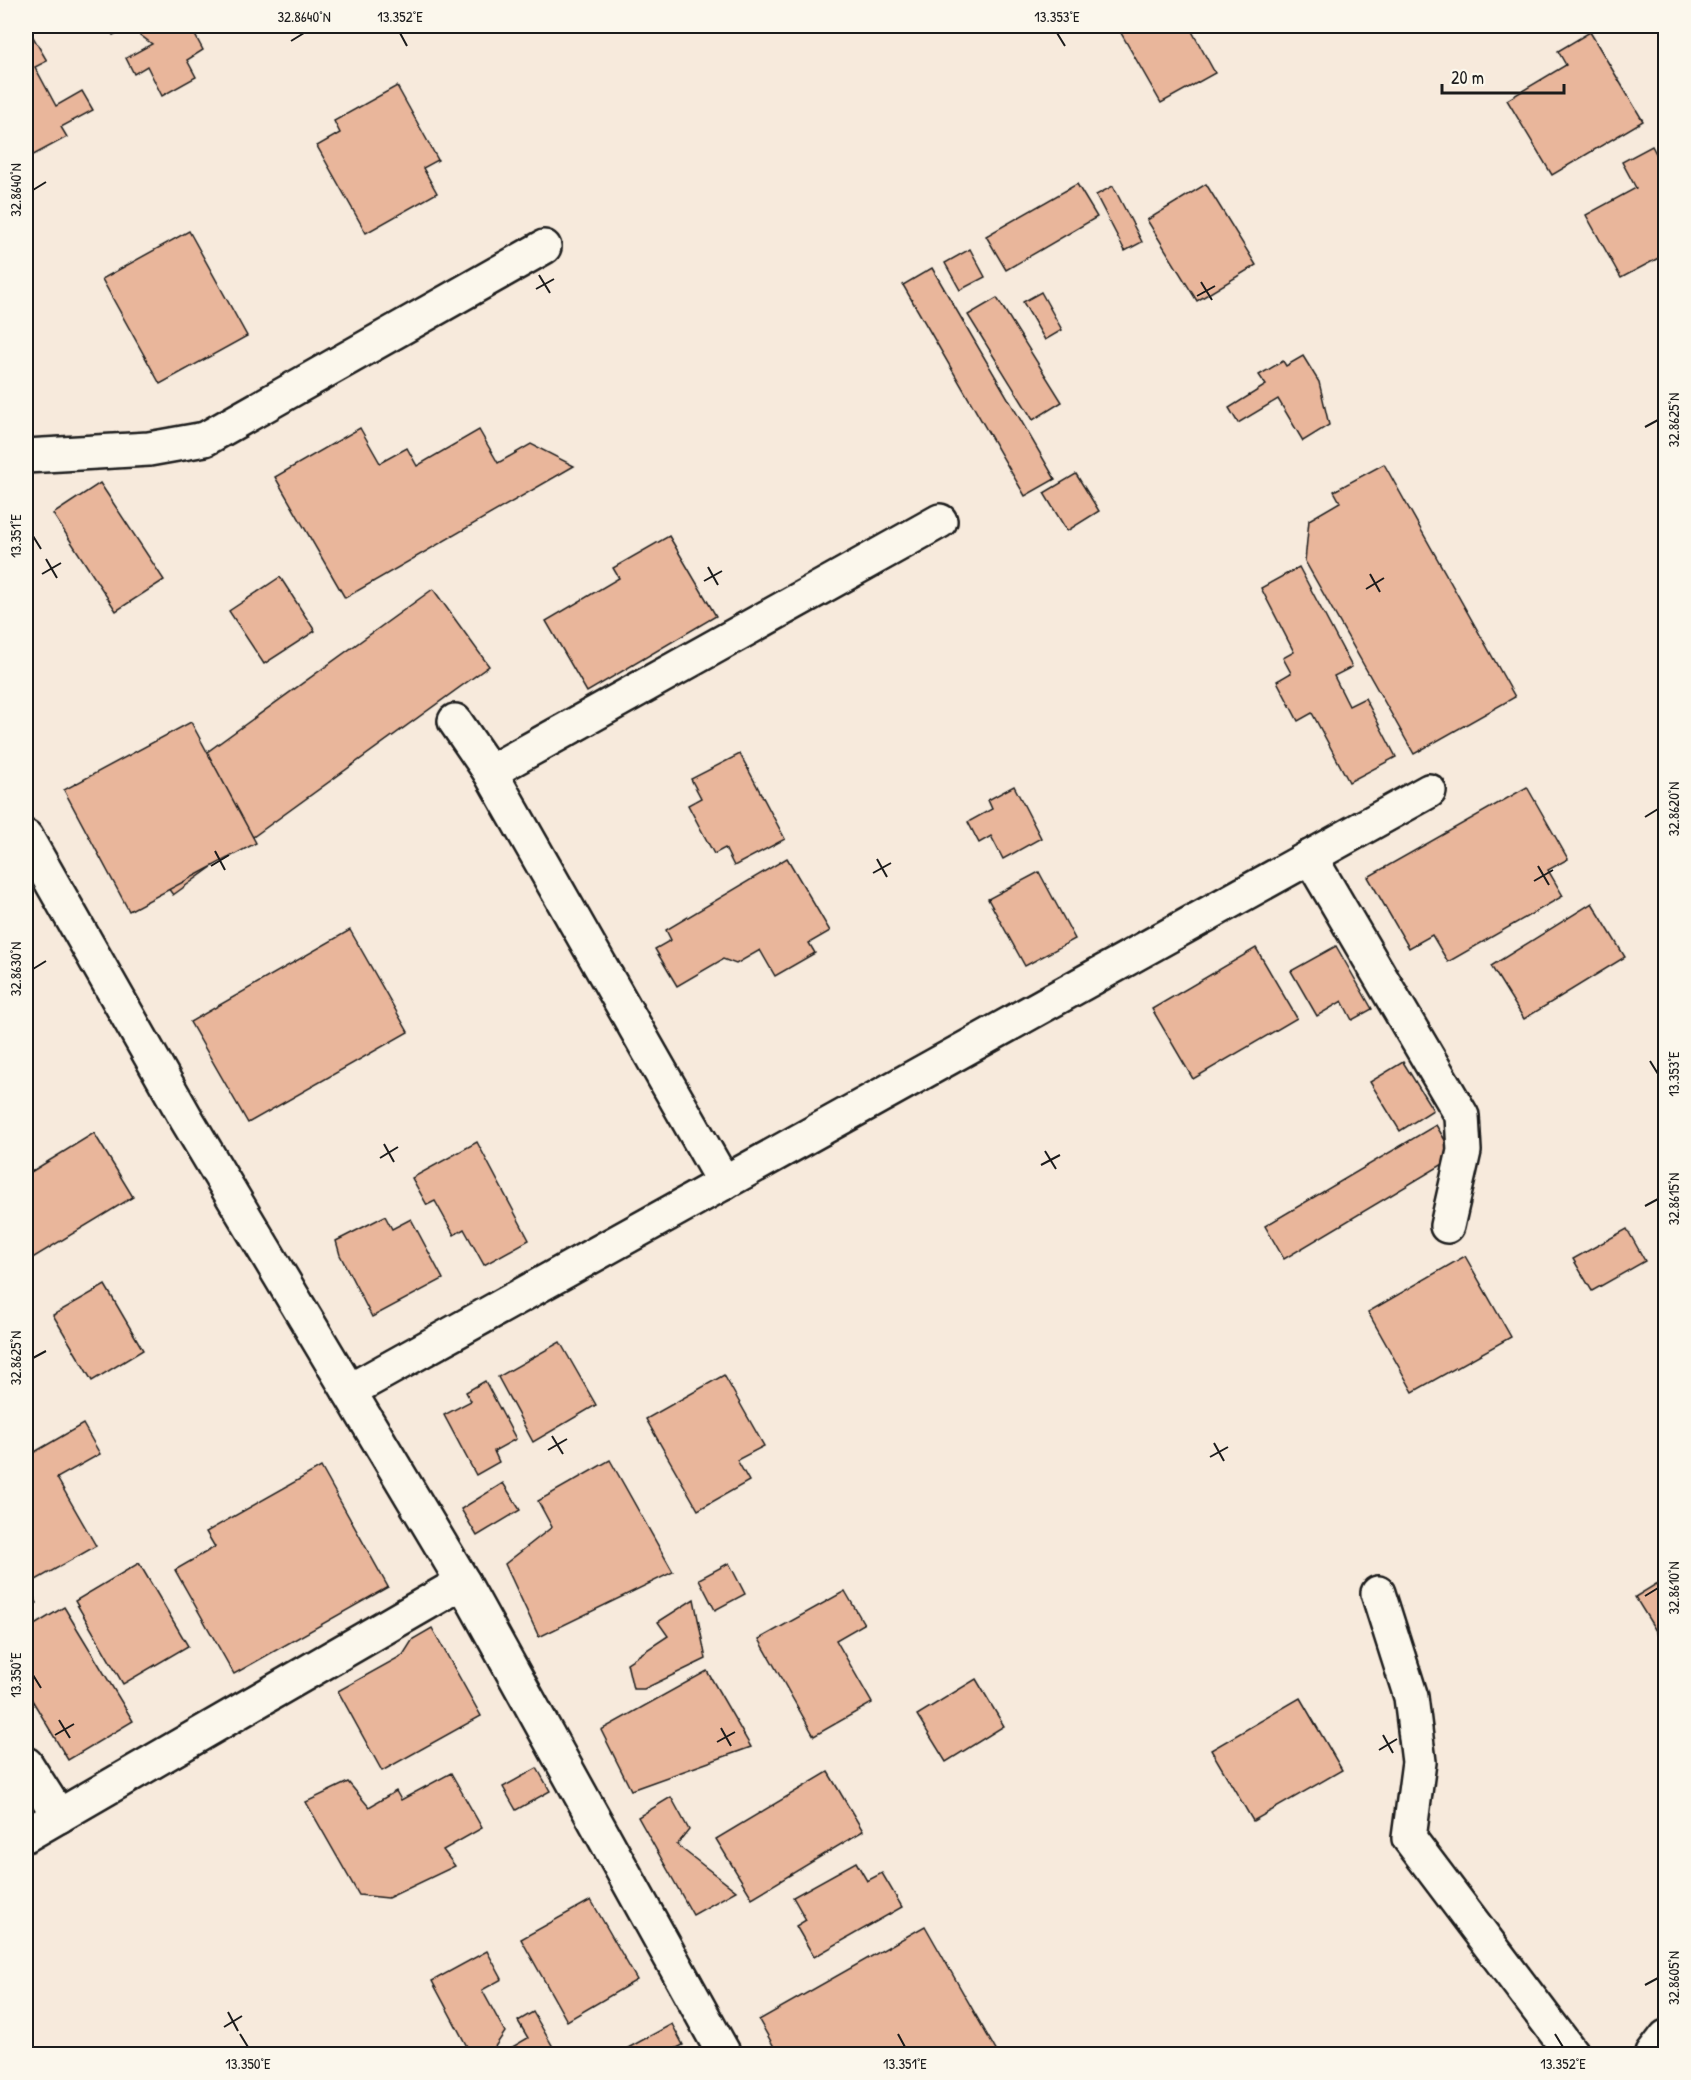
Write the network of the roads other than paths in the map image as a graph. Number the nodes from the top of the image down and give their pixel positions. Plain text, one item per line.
1 (544, 247) dead end
2 (26, 456) edge
3 (940, 521) dead end
4 (455, 721) dead end
5 (490, 772) junction
6 (1429, 790) dead end
7 (26, 837) edge
8 (1310, 857) junction
9 (724, 1183) junction
10 (1447, 1226) dead end
11 (349, 1391) junction
12 (463, 1582) junction
13 (1378, 1593) dead end
14 (26, 1764) edge
15 (59, 1816) junction
16 (26, 1834) edge
17 (1665, 2037) edge
18 (724, 2055) edge
19 (1572, 2055) edge
20 (1653, 2055) edge

1 - 2 street
3 - 5 street
4 - 5 street
5 - 9 street
6 - 8 street
7 - 11 street
8 - 9 street
8 - 10 street
9 - 11 street
11 - 12 street
12 - 15 street
12 - 18 street
13 - 19 street
14 - 15 street
15 - 16 street
17 - 20 street

